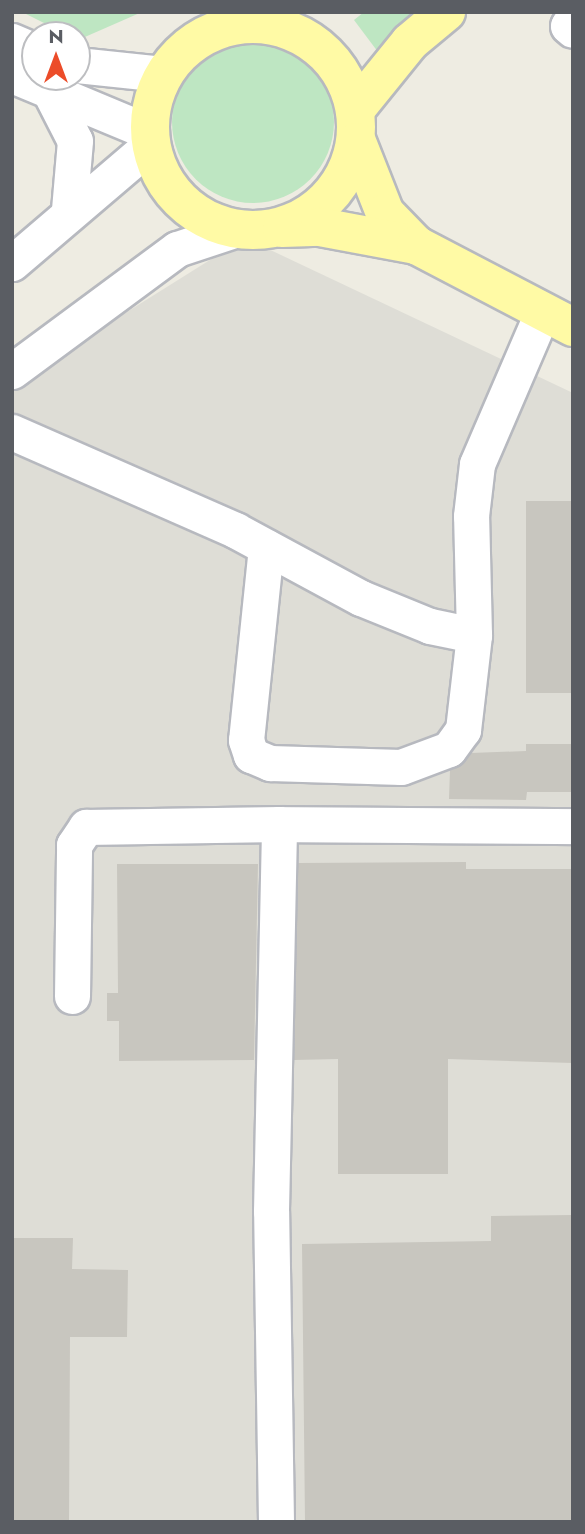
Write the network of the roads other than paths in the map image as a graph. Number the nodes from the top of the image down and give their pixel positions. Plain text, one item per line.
1 (446, 12) edge
2 (279, 18) edge
3 (573, 18) edge
4 (573, 30) edge
5 (91, 66) edge
6 (163, 74) junction
7 (50, 91) edge
8 (54, 91) edge
9 (356, 126) junction
10 (149, 139) junction
11 (69, 209) junction
12 (278, 228) junction
13 (237, 229) junction
14 (416, 245) junction
15 (12, 263) edge
16 (558, 319) edge
17 (12, 371) edge
18 (12, 432) edge
19 (266, 547) junction
20 (474, 635) junction
21 (279, 824) junction
22 (573, 826) edge
23 (72, 996) dead end
24 (275, 1522) edge

1 - 9 main road
2 - 6 main road
2 - 9 main road
3 - 4 street
5 - 6 street
6 - 10 main road
7 - 11 street
8 - 10 street
9 - 12 main road
9 - 14 main road
10 - 11 street
10 - 13 main road
11 - 15 street
12 - 13 main road
12 - 14 main road
13 - 17 street
14 - 16 main road
16 - 20 street
18 - 19 street
19 - 20 street
19 - 20 street
21 - 22 street
21 - 23 street
21 - 24 street

